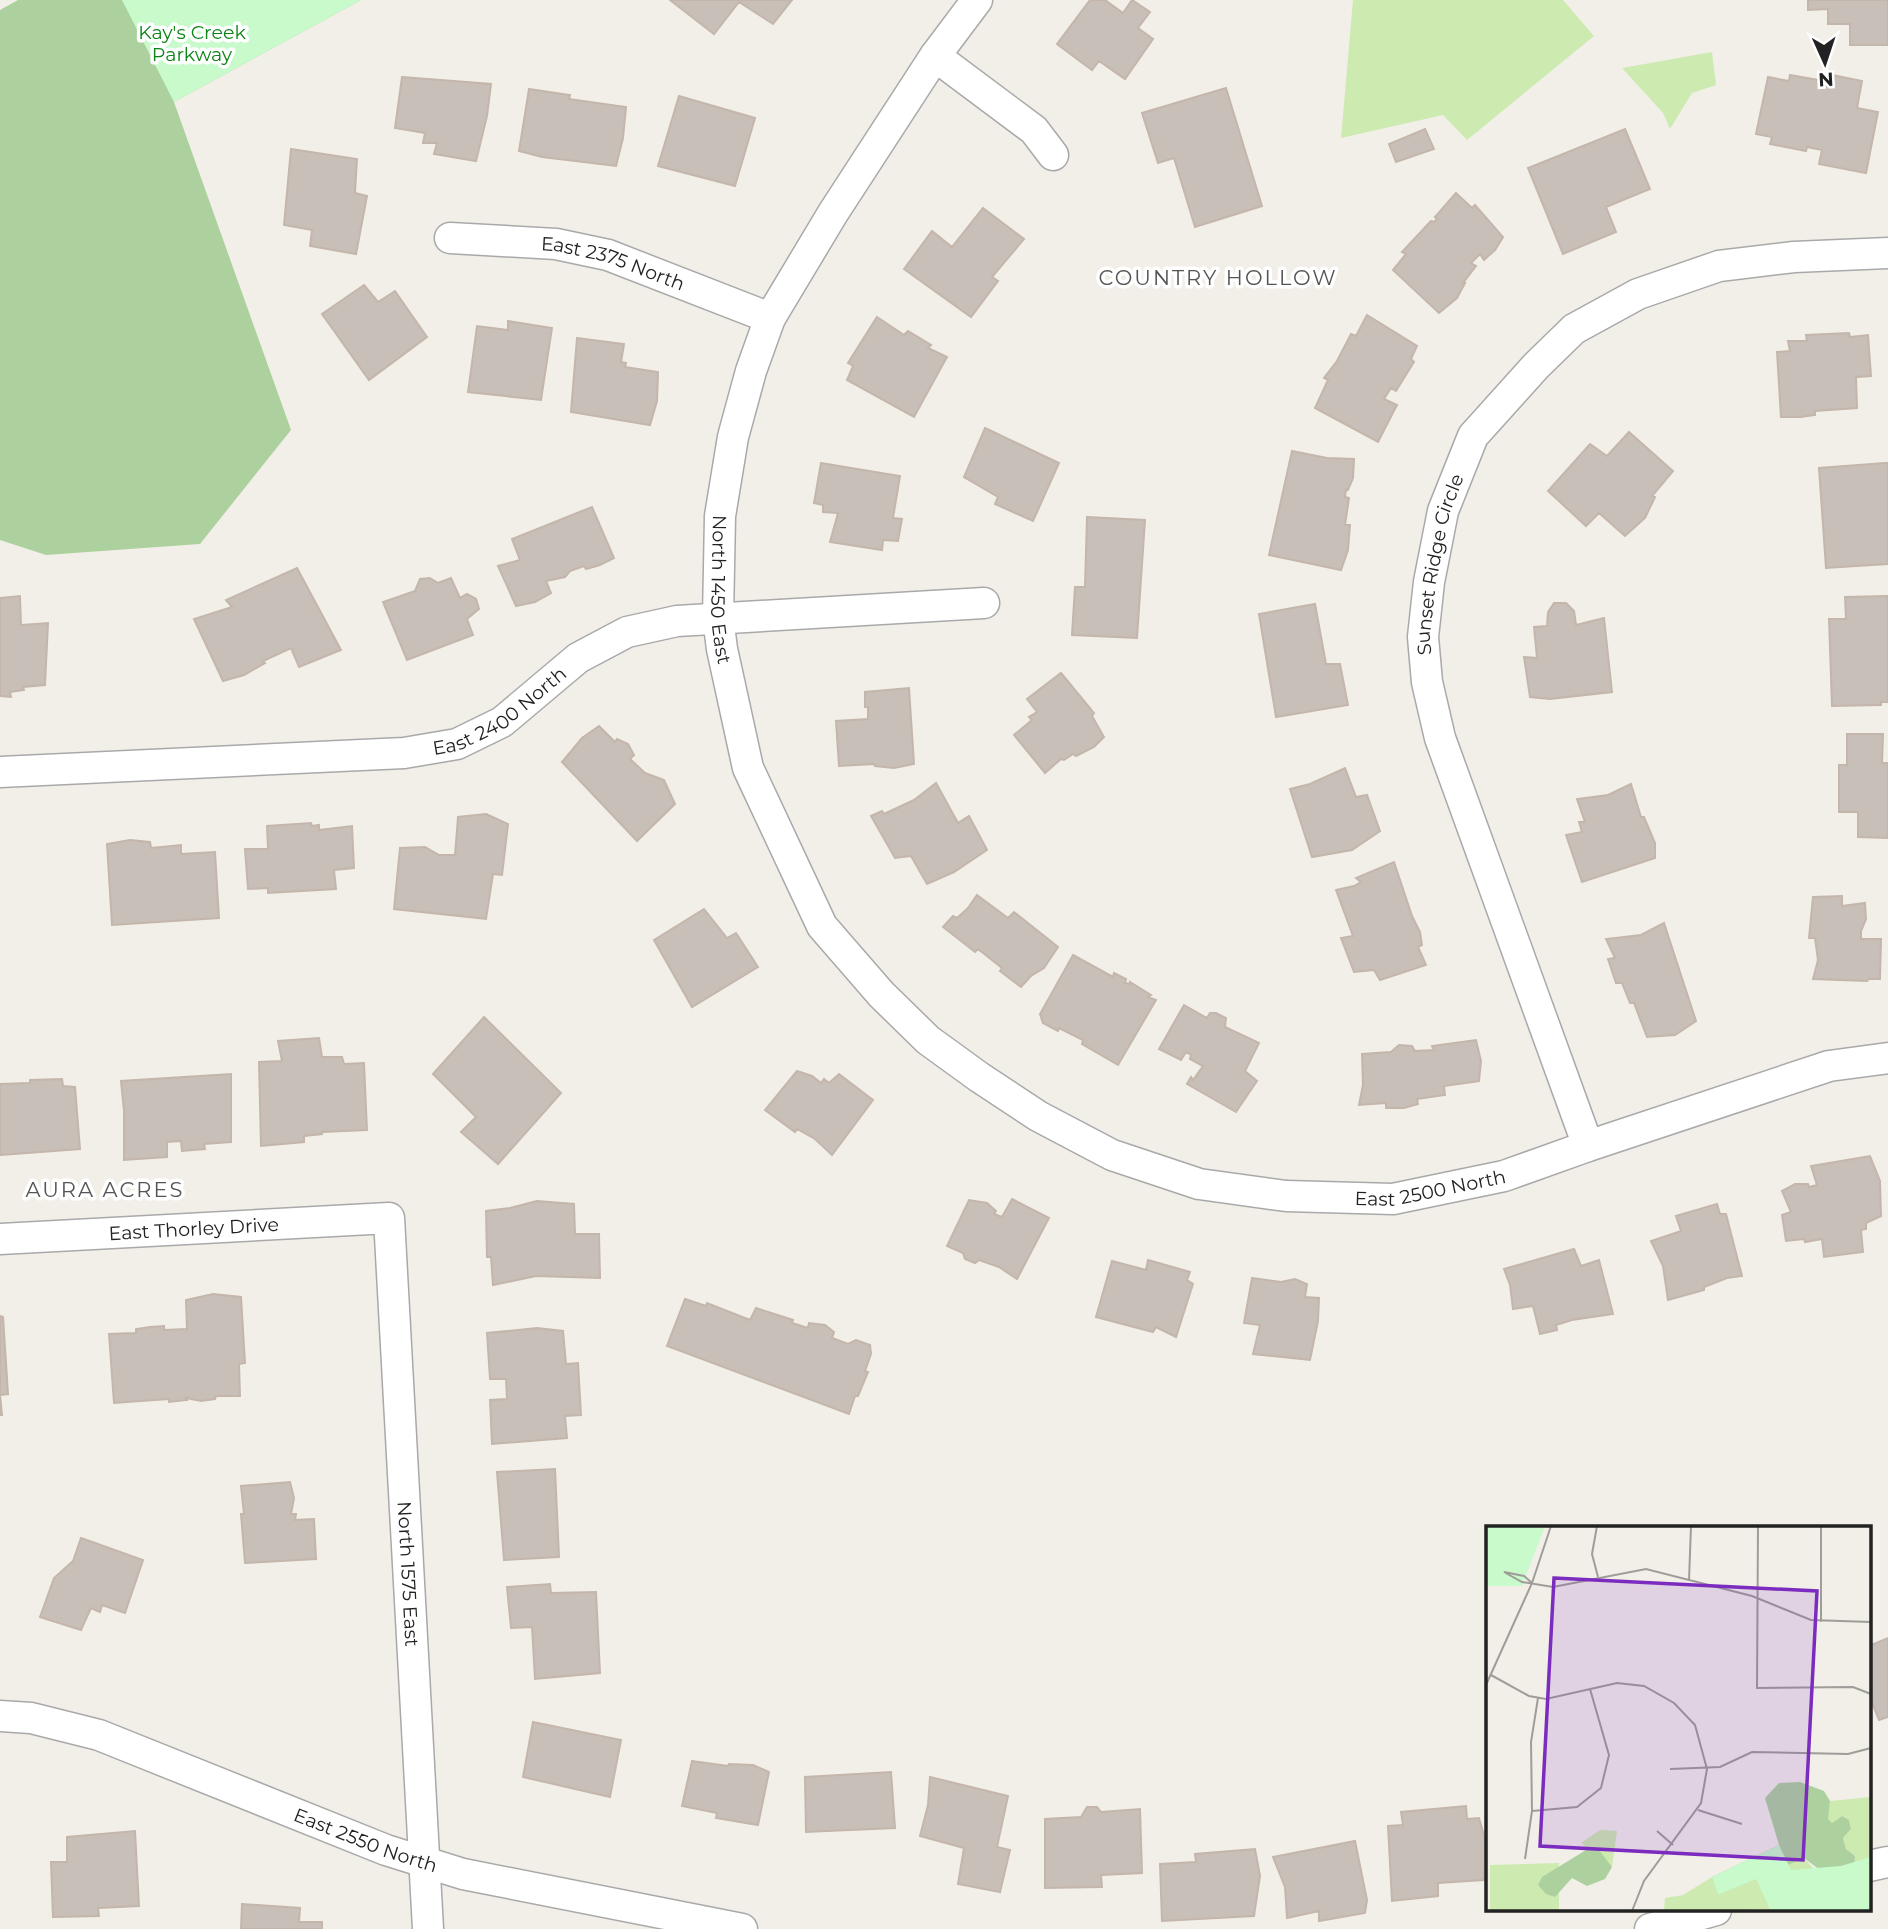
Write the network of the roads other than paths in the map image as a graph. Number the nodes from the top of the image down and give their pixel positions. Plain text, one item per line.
1 (977, 0) edge
2 (936, 56) junction
3 (1053, 155) dead end
4 (450, 238) dead end
5 (1888, 253) edge
6 (770, 318) junction
7 (984, 603) dead end
8 (718, 618) junction
9 (0, 772) edge
10 (1888, 1058) edge
11 (979, 1077) joint
12 (1588, 1146) junction
13 (389, 1218) joint
14 (0, 1240) edge
15 (0, 1716) edge
16 (424, 1862) junction
17 (1888, 1863) edge
18 (1870, 1866) edge
19 (1709, 1912) edge
20 (428, 1929) edge
21 (742, 1929) edge
22 (1650, 1929) edge

1 - 2 street, North 1450 East
2 - 3 street
2 - 6 street, North 1450 East
4 - 6 street, East 2375 North
5 - 12 street, Sunset Ridge Circle
6 - 8 street, North 1450 East
7 - 8 street, East 2400 North
8 - 9 street, East 2400 North
8 - 11 street, North 1450 East
10 - 12 street, East 2500 North
11 - 12 street, East 2500 North
13 - 14 street, East Thorley Drive
13 - 16 street, North 1575 East
15 - 16 street, East 2550 North
16 - 20 street, North 1575 East
16 - 21 street, East 2550 North
17 - 18 street
19 - 22 street

